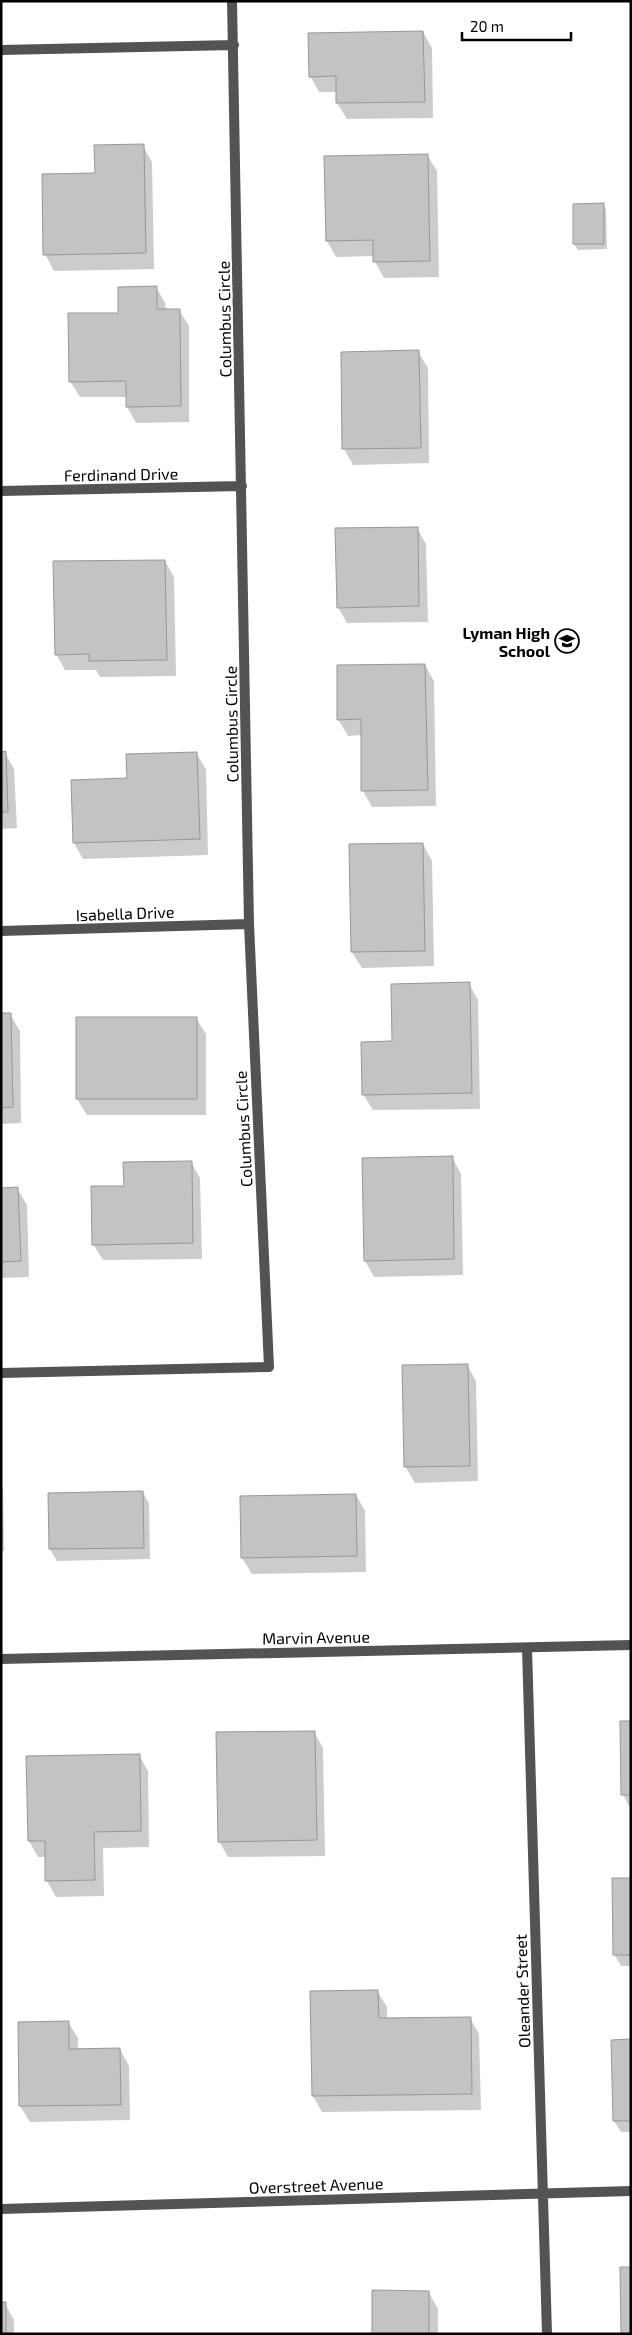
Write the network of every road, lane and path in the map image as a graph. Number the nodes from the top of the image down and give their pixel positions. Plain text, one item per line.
1 (232, 1) edge
2 (234, 45) junction
3 (1, 50) edge
4 (242, 486) junction
5 (1, 491) edge
6 (250, 924) junction
7 (1, 931) edge
8 (1, 1373) edge
9 (631, 1645) edge
10 (527, 1648) junction
11 (1, 1659) edge
12 (631, 2191) edge
13 (543, 2193) junction
14 (1, 2209) edge
15 (547, 2334) edge

1 - 2 street, Columbus Circle
2 - 3 street
2 - 4 street, Columbus Circle
4 - 5 street, Ferdinand Drive
4 - 6 street, Columbus Circle
6 - 7 street, Isabella Drive
6 - 8 street, Columbus Circle
9 - 10 street, Marvin Avenue
10 - 11 street, Marvin Avenue
10 - 13 street, Oleander Street
12 - 13 street, Overstreet Avenue
13 - 14 street, Overstreet Avenue
13 - 15 street, Oleander Street

